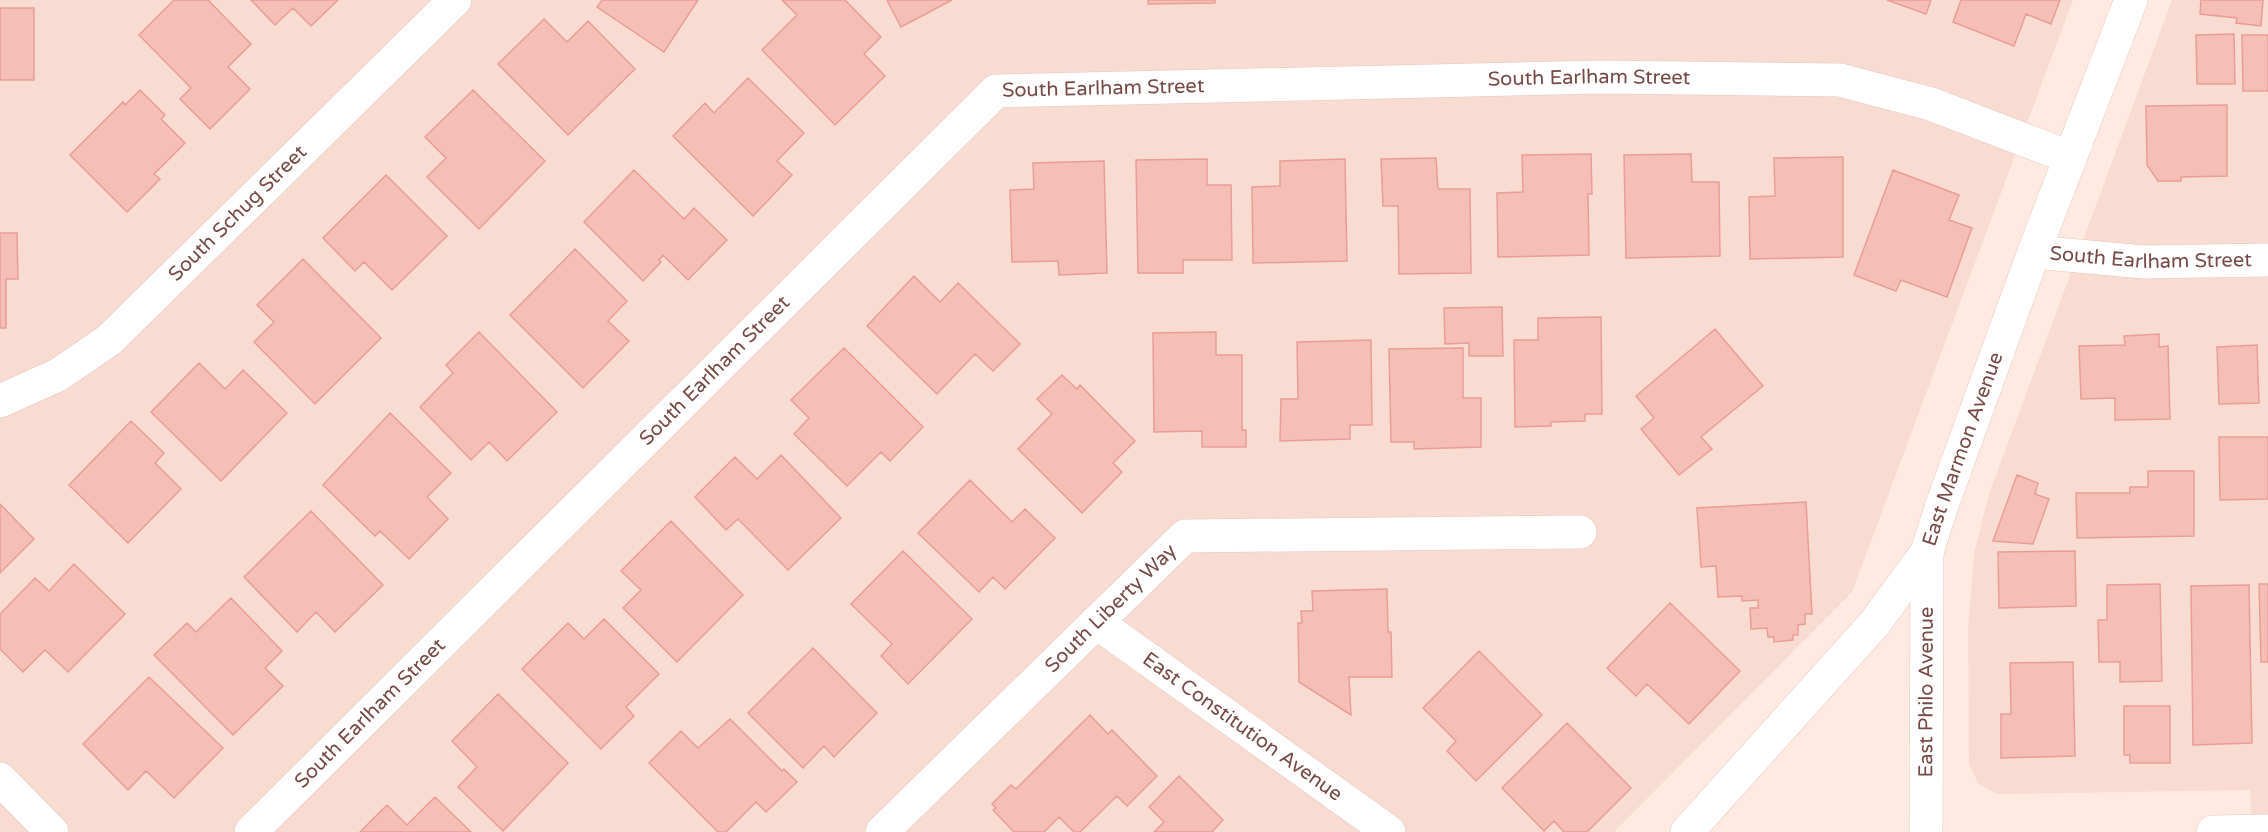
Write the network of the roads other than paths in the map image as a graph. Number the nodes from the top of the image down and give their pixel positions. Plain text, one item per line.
1 (455, 0) edge
2 (2131, 0) edge
3 (2069, 157) junction
4 (2034, 252) junction
5 (2268, 260) edge
6 (0, 401) edge
7 (1580, 532) dead end
8 (1927, 552) junction
9 (1096, 622) junction
10 (0, 779) edge
11 (2268, 831) edge
12 (52, 832) edge
13 (251, 832) edge
14 (882, 832) edge
15 (1389, 832) edge
16 (1687, 832) edge
17 (1926, 832) edge
18 (2213, 832) edge

1 - 6 street, South Schug Street
2 - 3 street, East Marmon Avenue
3 - 4 street, East Marmon Avenue
3 - 13 street, South Earlham Street
4 - 5 street, South Earlham Street
4 - 8 street, East Marmon Avenue
7 - 9 street, South Liberty Way
8 - 16 street, East Marmon Avenue
8 - 17 street, East Philo Avenue
9 - 14 street, South Liberty Way
9 - 15 street, East Constitution Avenue
10 - 12 street
11 - 18 street

